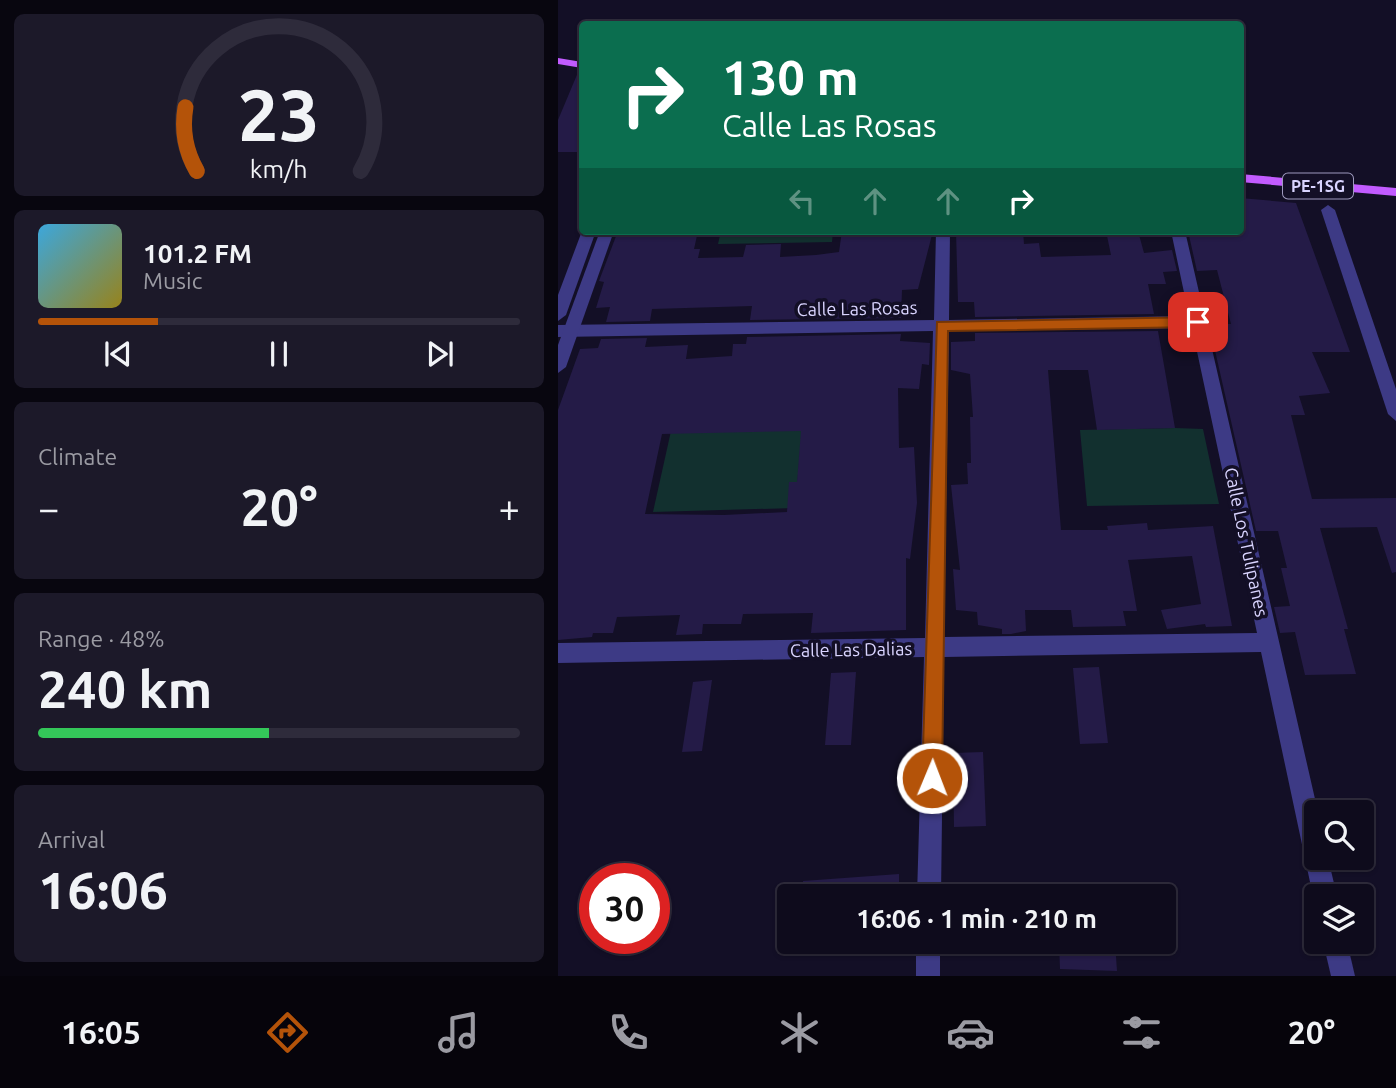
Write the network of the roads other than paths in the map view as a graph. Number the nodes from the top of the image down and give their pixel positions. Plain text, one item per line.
1 (558, 61) edge
2 (579, 64) edge
3 (1244, 178) edge
4 (1396, 192) edge
5 (1328, 210) dead end
6 (588, 235) edge
7 (605, 235) edge
8 (944, 235) edge
9 (1179, 235) edge
10 (558, 315) edge
11 (1198, 322) junction
12 (942, 326) junction
13 (565, 331) edge
14 (558, 367) edge
15 (1396, 414) edge
16 (1269, 642) junction
17 (935, 648) junction
18 (558, 653) edge
19 (1304, 801) edge
20 (929, 884) edge
21 (928, 954) edge
22 (1338, 954) edge
23 (928, 976) edge
24 (1343, 976) edge

1 - 2 main road
3 - 4 main road, PE-1SG
5 - 15 street
6 - 10 street
7 - 13 street
8 - 12 street
9 - 11 street, Calle Los Tulipanes
11 - 12 street, Calle Las Rosas
11 - 16 street, Calle Los Tulipanes
12 - 13 street, Calle Las Rosas
12 - 17 street
13 - 14 street
16 - 17 street, Calle Las Dalias
16 - 19 street, Calle Los Tulipanes
17 - 18 street, Calle Las Dalias
17 - 20 street
21 - 23 street
22 - 24 street

